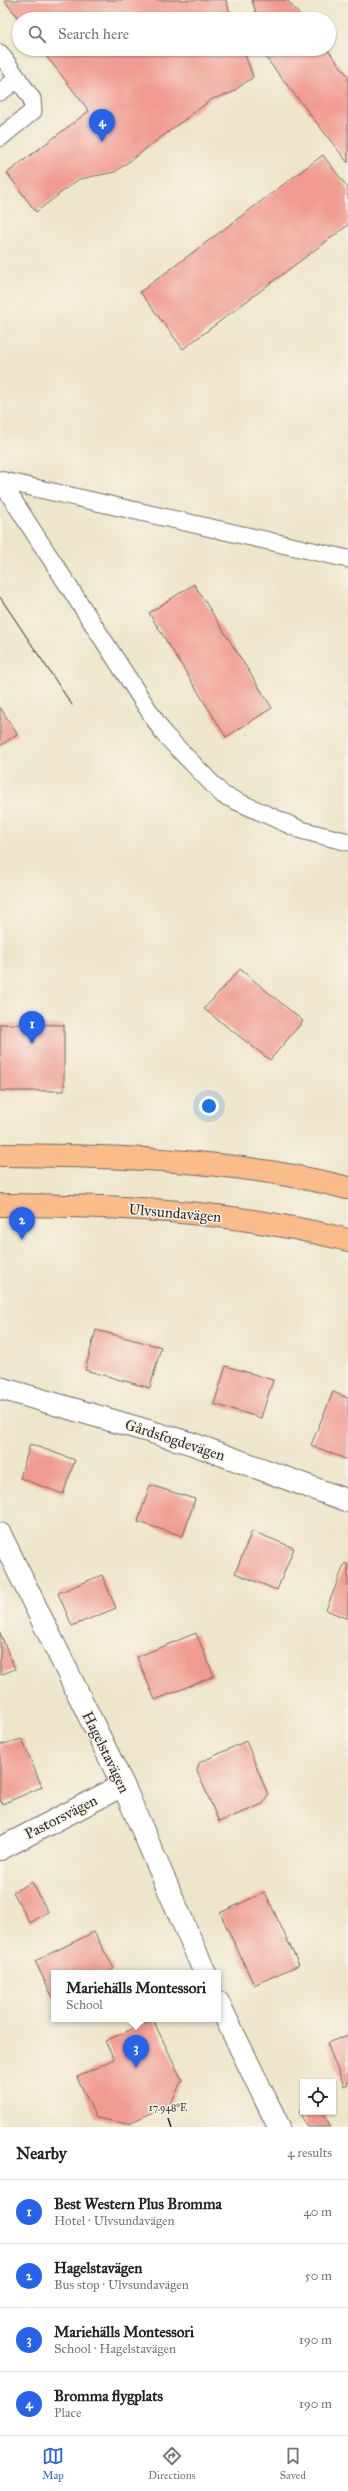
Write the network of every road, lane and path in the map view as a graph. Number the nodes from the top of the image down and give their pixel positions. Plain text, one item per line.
1 (0, 54) edge
2 (18, 79) junction
3 (0, 92) edge
4 (0, 138) edge
5 (0, 480) edge
6 (348, 559) edge
7 (348, 842) edge
8 (0, 1155) edge
9 (348, 1188) edge
10 (0, 1204) edge
11 (348, 1240) edge
12 (0, 1388) edge
13 (348, 1501) edge
14 (0, 1534) edge
15 (123, 1785) junction
16 (0, 1849) edge
17 (204, 1970) edge
18 (221, 2008) edge
19 (279, 2127) edge

1 - 2 lane
2 - 3 lane
2 - 4 lane
5 - 6 lane
5 - 7 lane
8 - 9 main road
10 - 11 main road, Ulvsundavägen
12 - 13 street, Gårdsfogdevägen
14 - 15 street, Hagelstavägen
15 - 16 street, Pastorsvägen
15 - 17 street, Hagelstavägen
18 - 19 street

